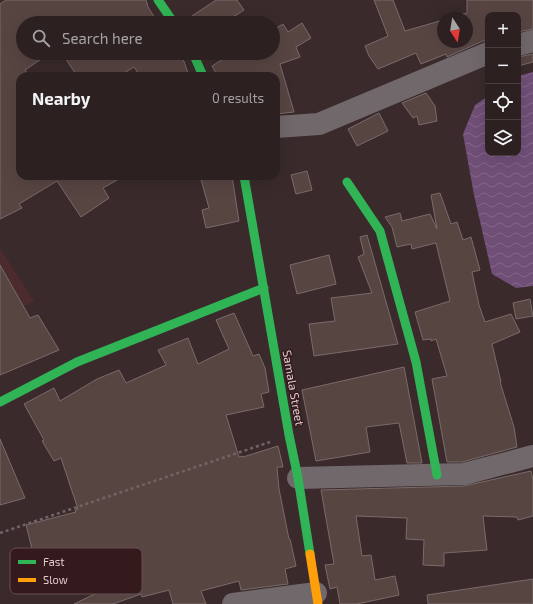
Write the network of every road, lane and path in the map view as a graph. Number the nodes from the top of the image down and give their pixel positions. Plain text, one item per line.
1 (158, 0) edge
2 (169, 16) edge
3 (533, 41) edge
4 (521, 44) edge
5 (485, 54) edge
6 (196, 60) edge
7 (201, 72) edge
8 (280, 127) edge
9 (245, 180) edge
10 (347, 182) dead end
11 (264, 288) junction
12 (0, 402) edge
13 (289, 435) junction
14 (533, 456) edge
15 (437, 475) junction
16 (298, 478) junction
17 (0, 533) edge
18 (317, 599) edge
19 (232, 604) edge

1 - 2 street
3 - 4 street
5 - 8 street
6 - 7 street
9 - 11 street, Samala Street
10 - 15 street
11 - 12 street
11 - 13 street, Samala Street
13 - 16 street, Samala Street
13 - 17 path
14 - 15 street
15 - 16 street
16 - 18 street, Samala Street
18 - 19 street

